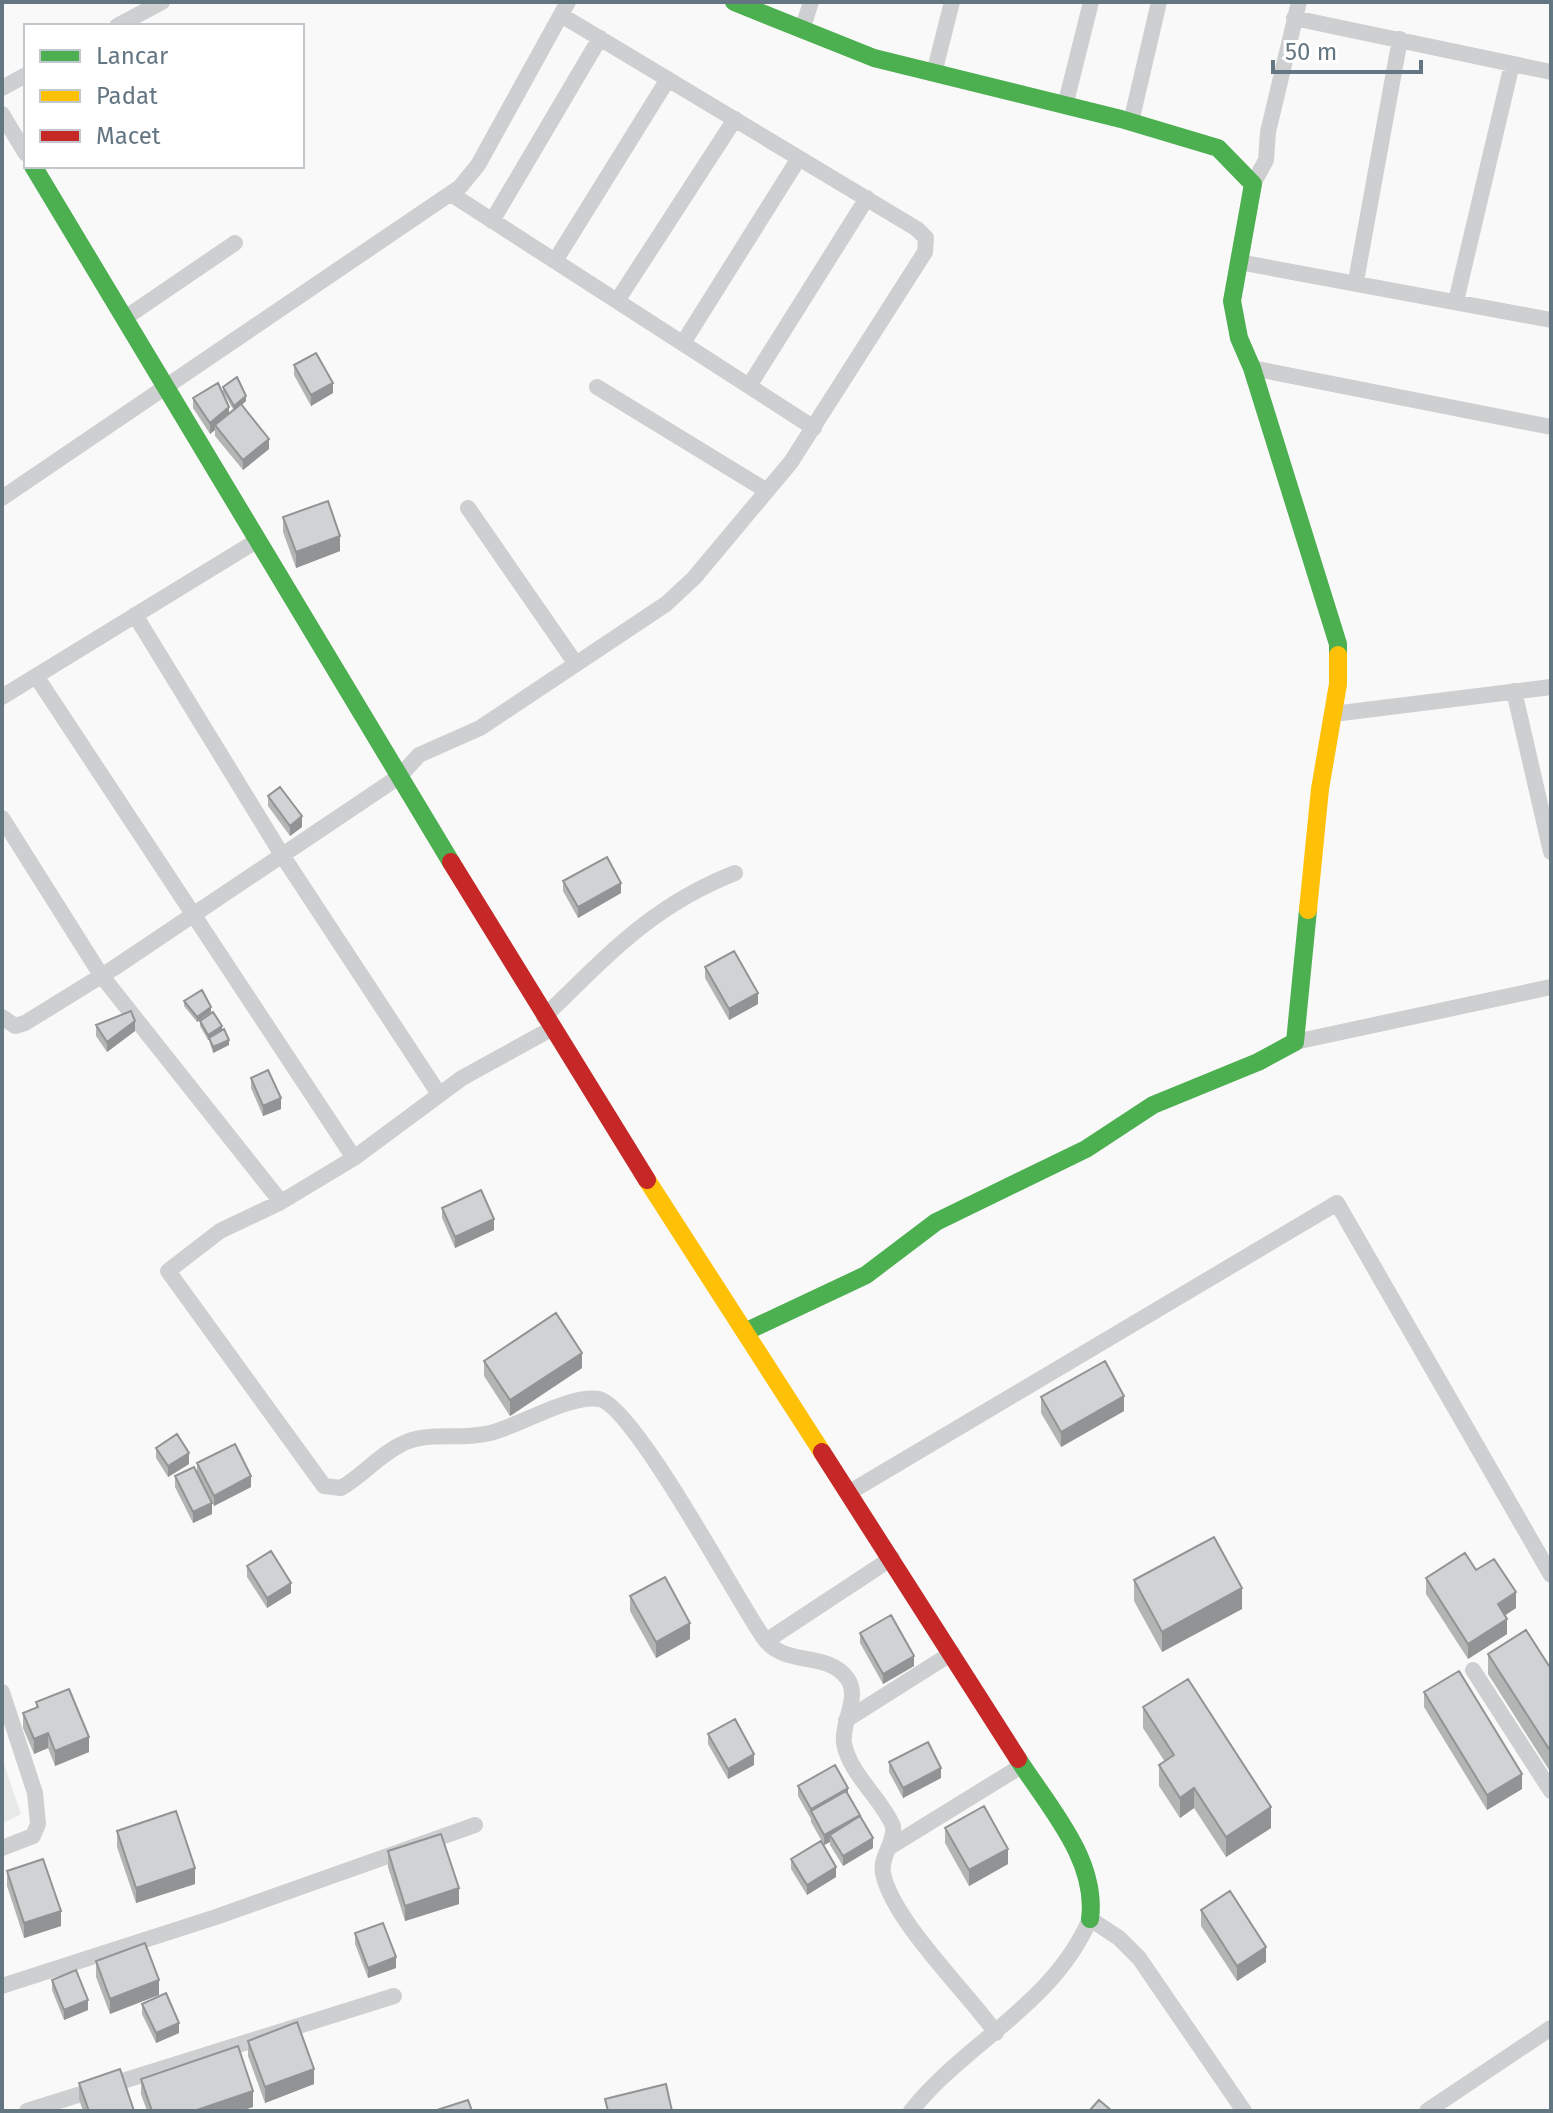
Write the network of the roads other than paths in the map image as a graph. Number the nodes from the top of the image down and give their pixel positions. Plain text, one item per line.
1 (162, 2) edge
2 (811, 2) edge
3 (952, 2) edge
4 (1091, 2) edge
5 (1159, 2) edge
6 (741, 3) edge
7 (565, 8) edge
8 (1296, 10) edge
9 (121, 24) edge
10 (802, 30) junction
11 (600, 38) junction
12 (1400, 39) junction
13 (1512, 64) junction
14 (1551, 72) edge
15 (934, 73) junction
16 (24, 76) edge
17 (668, 79) junction
18 (2, 88) edge
19 (1065, 106) junction
20 (735, 119) junction
21 (1131, 122) junction
22 (4, 124) edge
23 (24, 151) edge
24 (799, 158) junction
25 (34, 168) edge
26 (1253, 184) junction
27 (451, 194) junction
28 (867, 198) junction
29 (492, 221) junction
30 (235, 243) dead end
31 (555, 261) junction
32 (1239, 262) junction
33 (1356, 281) junction
34 (617, 301) junction
35 (1456, 301) junction
36 (125, 318) junction
37 (1551, 320) edge
38 (683, 343) junction
39 (1252, 368) junction
40 (749, 386) junction
41 (597, 387) dead end
42 (167, 388) junction
43 (1551, 427) edge
44 (814, 428) junction
45 (767, 491) junction
46 (2, 498) edge
47 (468, 508) dead end
48 (258, 540) junction
49 (135, 615) junction
50 (576, 664) junction
51 (36, 676) junction
52 (1551, 687) edge
53 (1514, 691) junction
54 (2, 697) edge
55 (1333, 714) junction
56 (400, 776) junction
57 (2, 818) edge
58 (1551, 852) edge
59 (282, 855) junction
60 (735, 873) dead end
61 (191, 916) junction
62 (101, 975) junction
63 (1551, 987) edge
64 (2, 1017) edge
65 (548, 1023) junction
66 (1295, 1042) junction
67 (439, 1094) junction
68 (354, 1158) junction
69 (281, 1202) junction
70 (747, 1331) junction
71 (850, 1492) junction
72 (892, 1558) junction
73 (1551, 1575) edge
74 (766, 1641) junction
75 (952, 1653) junction
76 (1473, 1670) dead end
77 (2, 1692) edge
78 (846, 1720) junction
79 (1023, 1765) junction
80 (1551, 1791) edge
81 (475, 1825) dead end
82 (890, 1847) junction
83 (2, 1848) edge
84 (1090, 1919) junction
85 (2, 1986) edge
86 (394, 1996) dead end
87 (1551, 2028) edge
88 (996, 2033) junction
89 (27, 2111) edge
90 (911, 2111) edge
91 (1244, 2111) edge
92 (1427, 2111) edge

1 - 9 street
2 - 10 street
3 - 15 street
4 - 19 street
5 - 21 street
6 - 10 street
7 - 11 street
7 - 27 street
8 - 12 street
8 - 26 street
10 - 15 street
11 - 17 street
11 - 29 street
12 - 13 street
12 - 33 street
13 - 14 street
13 - 35 street
15 - 19 street
16 - 18 street
17 - 20 street
17 - 31 street
19 - 21 street
20 - 24 street
20 - 34 street
21 - 26 street
22 - 23 street
24 - 28 street
24 - 38 street
25 - 36 street
26 - 32 street
27 - 29 street
27 - 42 street
28 - 40 street
28 - 44 street
29 - 31 street
30 - 36 street
31 - 34 street
32 - 33 street
32 - 39 street
33 - 35 street
34 - 38 street
35 - 37 street
36 - 42 street
38 - 40 street
39 - 43 street
39 - 55 street
40 - 44 street
41 - 45 street
42 - 46 street
42 - 48 street
44 - 45 street
45 - 50 street
47 - 50 street
48 - 49 street
48 - 56 street
49 - 51 street
49 - 59 street
50 - 56 street
51 - 54 street
51 - 61 street
52 - 53 street
53 - 55 street
53 - 58 street
55 - 66 street
56 - 59 street
56 - 65 street
57 - 62 street
59 - 61 street
59 - 67 street
60 - 65 street
61 - 62 street
61 - 68 street
62 - 64 street
62 - 69 street
63 - 66 street
65 - 67 street
65 - 70 street
66 - 70 street
67 - 68 street
68 - 69 street
69 - 74 street
70 - 71 street
71 - 72 street
71 - 73 street
72 - 74 street
72 - 75 street
74 - 78 street
75 - 78 street
75 - 79 street
76 - 80 street
77 - 83 street
78 - 82 street
79 - 82 street
79 - 84 street
81 - 85 street
82 - 88 street
84 - 88 street
84 - 91 street
86 - 89 street
87 - 92 street
88 - 90 street

